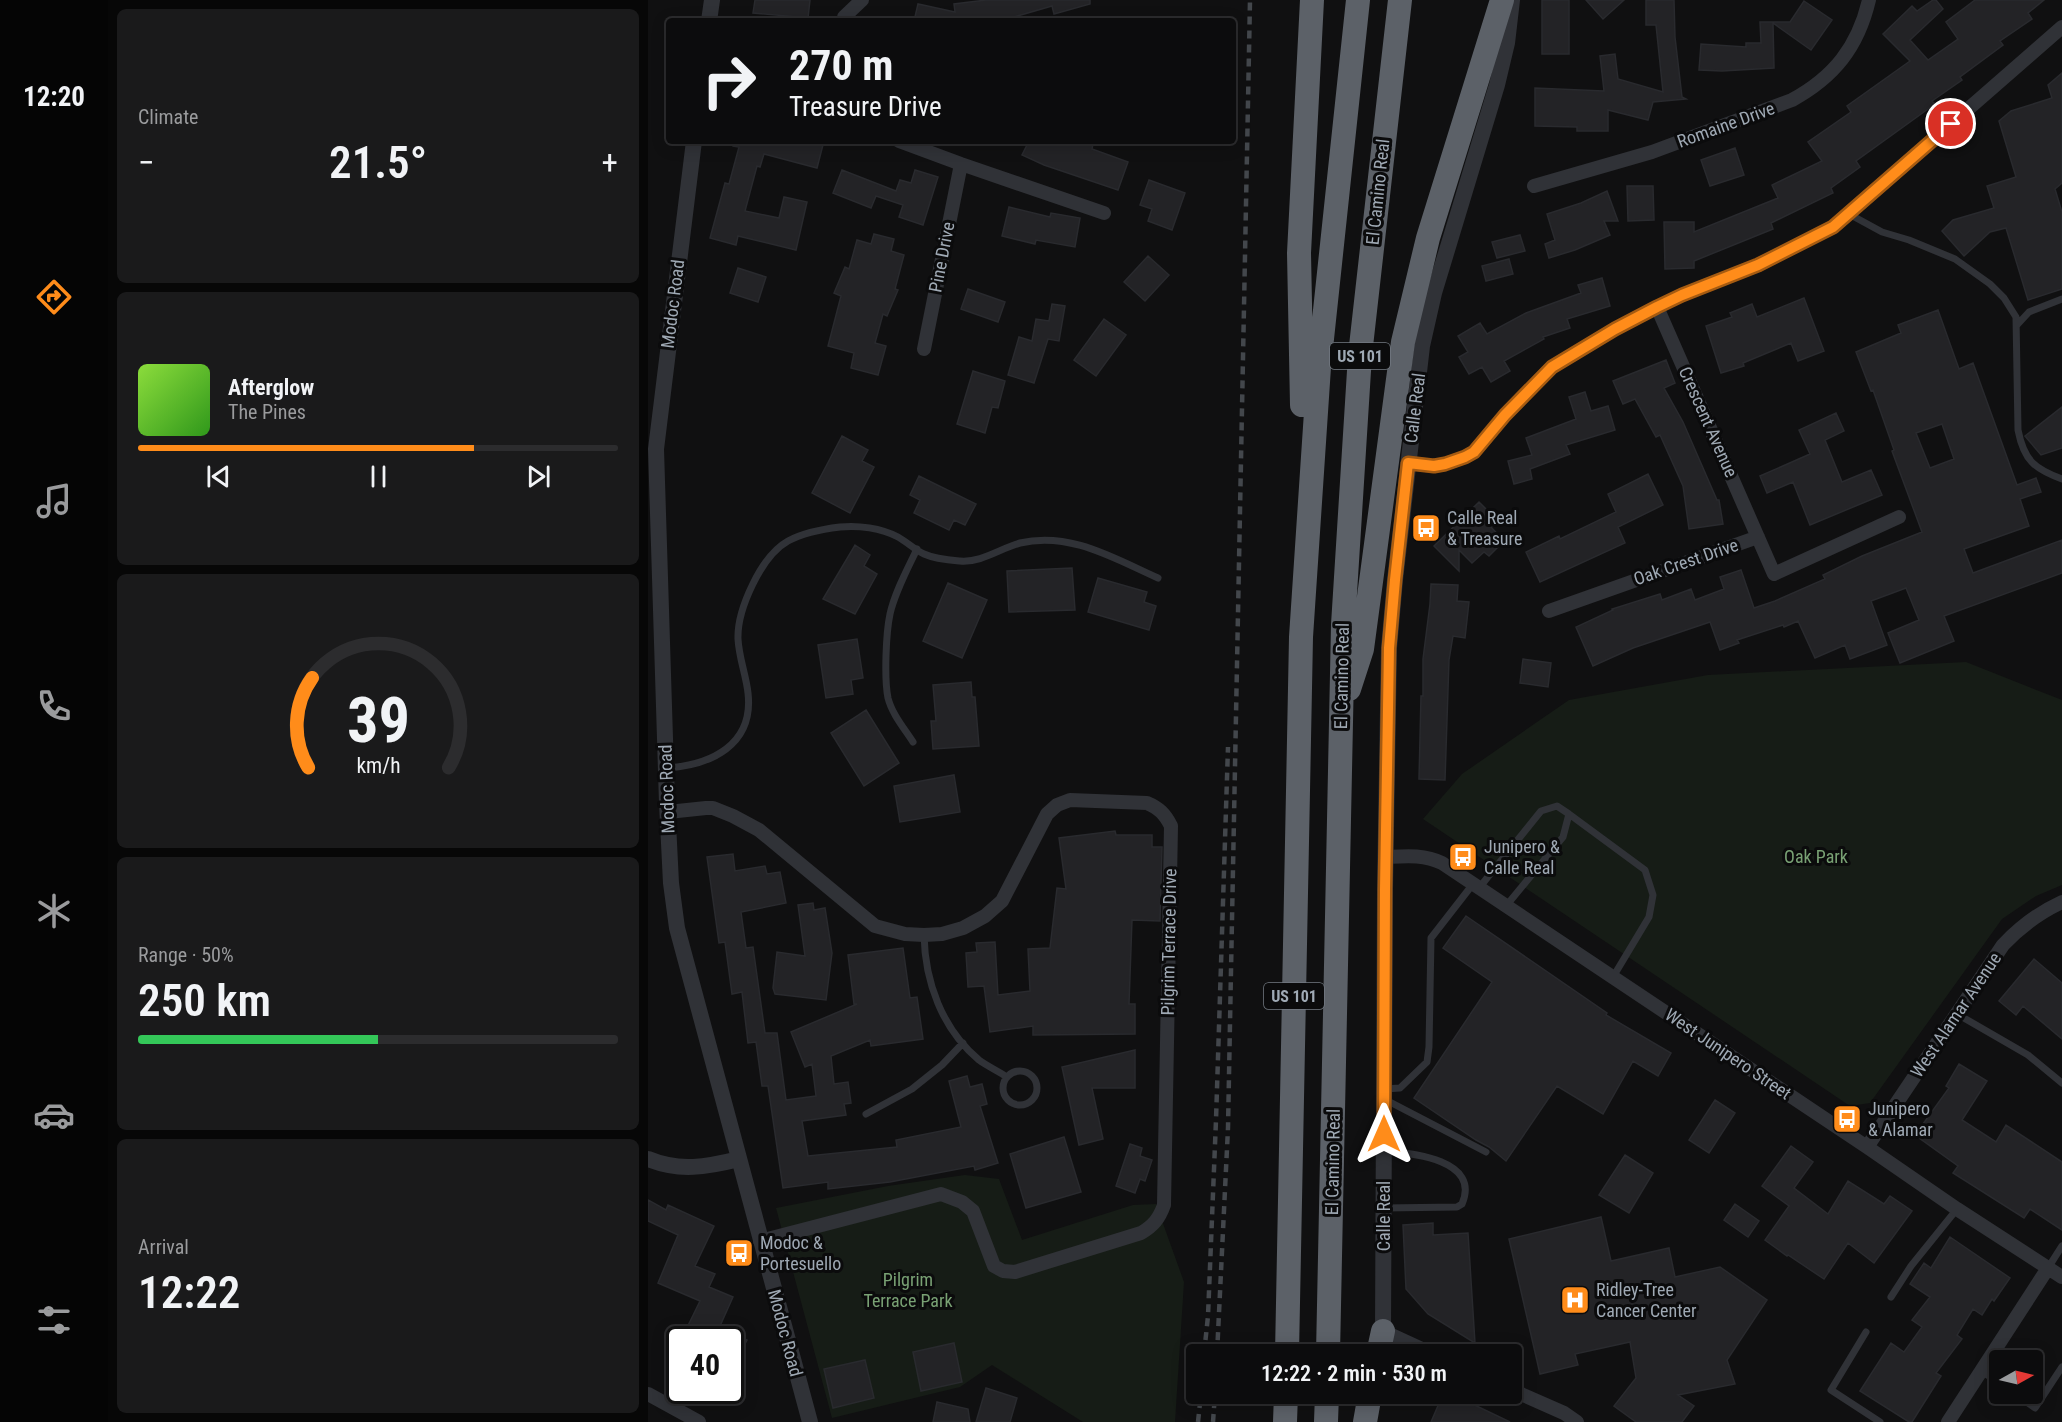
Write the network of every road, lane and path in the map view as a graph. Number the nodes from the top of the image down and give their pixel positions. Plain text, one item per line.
1 (712, 0) edge
2 (862, 0) edge
3 (1312, 0) edge
4 (1358, 0) edge
5 (1400, 0) edge
6 (1502, 0) edge
7 (1512, 0) edge
8 (1869, 0) edge
9 (844, 17) dead end
10 (709, 18) edge
11 (2062, 27) edge
12 (694, 144) edge
13 (907, 144) edge
14 (961, 164) junction
15 (1534, 186) dead end
16 (1104, 213) dead end
17 (1849, 214) junction
18 (2062, 299) edge
19 (1657, 307) junction
20 (2017, 325) junction
21 (924, 349) dead end
22 (1408, 463) junction
23 (2062, 479) edge
24 (1899, 517) dead end
25 (1758, 537) junction
26 (917, 549) junction
27 (1158, 578) dead end
28 (1549, 611) dead end
29 (1301, 637) junction
30 (1341, 714) junction
31 (913, 742) dead end
32 (667, 768) junction
33 (668, 812) junction
34 (1569, 814) junction
35 (1386, 857) junction
36 (1476, 886) junction
37 (2062, 902) edge
38 (1506, 906) junction
39 (924, 935) junction
40 (1613, 977) junction
41 (1957, 1014) junction
42 (963, 1043) junction
43 (1007, 1077) junction
44 (2062, 1083) edge
45 (1384, 1094) junction
46 (866, 1114) dead end
47 (1867, 1146) junction
48 (1384, 1151) junction
49 (1486, 1152) dead end
50 (648, 1159) edge
51 (739, 1159) junction
52 (1384, 1208) junction
53 (1957, 1209) junction
54 (760, 1241) junction
55 (2062, 1245) edge
56 (2048, 1268) junction
57 (2062, 1277) edge
58 (1891, 1297) dead end
59 (1383, 1331) junction
60 (1866, 1332) dead end
61 (1287, 1344) edge
62 (1328, 1344) edge
63 (1380, 1344) edge
64 (1411, 1344) edge
65 (2062, 1367) edge
66 (1982, 1371) junction
67 (1989, 1376) edge
68 (648, 1394) edge
69 (1522, 1394) edge
70 (2043, 1396) edge
71 (1286, 1404) edge
72 (1327, 1404) edge
73 (1368, 1404) edge
74 (699, 1422) edge
75 (810, 1422) edge
76 (1285, 1422) edge
77 (1326, 1422) edge
78 (1365, 1422) edge
79 (1577, 1422) edge
80 (1880, 1422) edge
81 (1948, 1422) edge

1 - 10 street
2 - 9 street
3 - 29 highway
4 - 29 highway, US 101
5 - 30 highway, El Camino Real / US 101
6 - 30 highway
7 - 22 street, Calle Real
8 - 15 street, Romaine Drive
11 - 17 street
12 - 32 street, Modoc Road
13 - 14 street
14 - 16 street
14 - 21 street, Pine Drive
17 - 19 street
17 - 20 lane
18 - 20 lane
19 - 22 street
19 - 25 street, Crescent Avenue
20 - 23 lane
22 - 35 street, Calle Real
24 - 25 street, Oak Crest Drive
25 - 28 street, Oak Crest Drive
26 - 27 lane
26 - 31 lane
26 - 32 lane
29 - 61 highway, US 101
30 - 62 highway, El Camino Real / US 101
32 - 33 street, Modoc Road
33 - 39 street, Pilgrim Terrace Drive
33 - 51 street, Modoc Road
34 - 36 lane
34 - 38 lane
34 - 40 lane
35 - 36 street, West Junipero Street
35 - 45 street, Calle Real
36 - 38 street, West Junipero Street
36 - 45 lane
37 - 41 street, West Alamar Avenue
38 - 40 street, West Junipero Street
39 - 42 lane
39 - 54 street, Pilgrim Terrace Drive
40 - 47 street, West Junipero Street
41 - 44 lane
41 - 47 street, West Alamar Avenue
42 - 43 lane
42 - 46 lane
43 - 43 lane
45 - 48 street, Calle Real
45 - 49 lane
47 - 53 street, West Junipero Street
48 - 52 street, Calle Real
48 - 52 lane
50 - 51 street
51 - 54 street, Modoc Road
52 - 59 street, Calle Real
53 - 56 street, West Junipero Street
53 - 58 lane
54 - 75 street, Modoc Road
55 - 56 lane
56 - 57 street, West Junipero Street
56 - 66 street
59 - 63 highway
59 - 64 street
60 - 80 lane
65 - 70 lane
66 - 67 lane
66 - 81 street
68 - 74 street
69 - 79 street
71 - 76 highway
72 - 77 highway
73 - 78 highway

